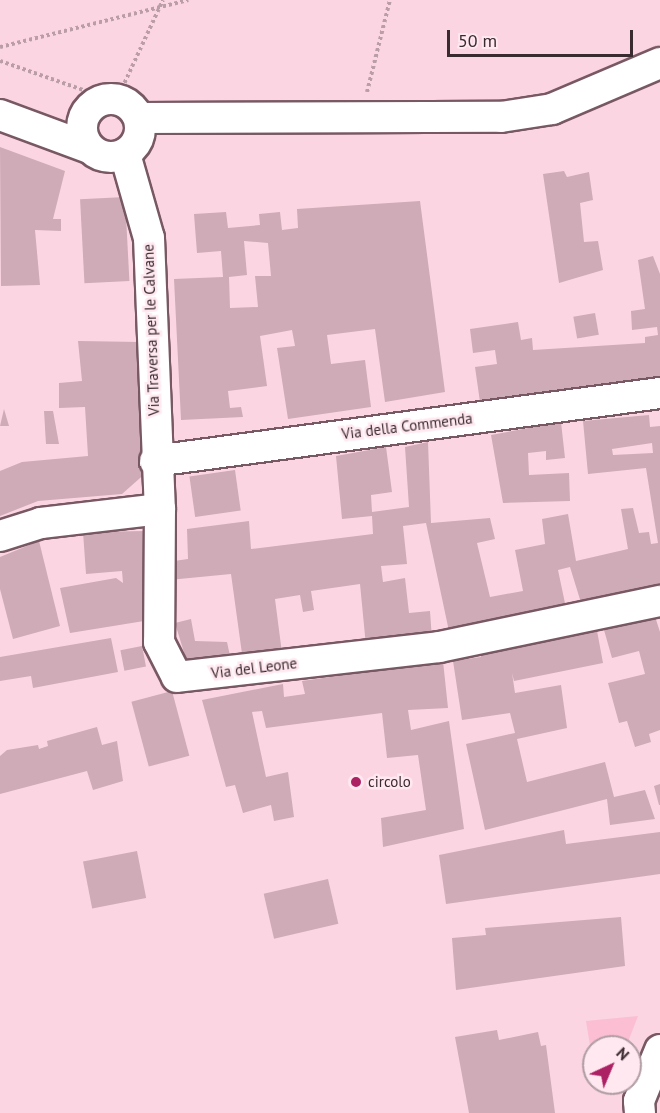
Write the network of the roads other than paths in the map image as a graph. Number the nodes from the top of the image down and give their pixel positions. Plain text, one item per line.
1 (660, 63) edge
2 (113, 107) junction
3 (12, 119) edge
4 (89, 148) junction
5 (125, 154) junction
6 (660, 393) edge
7 (155, 460) junction
8 (160, 509) junction
9 (0, 536) edge
10 (660, 601) edge
11 (660, 1050) edge
12 (640, 1113) edge

1 - 2 street
2 - 3 street
2 - 4 street
2 - 5 street
3 - 4 street
4 - 5 street
5 - 7 street, Via Traversa per le Calvane
6 - 7 street, Via della Commenda
7 - 8 street, Via Traversa per le Calvane
8 - 9 street
8 - 10 street, Via del Leone
11 - 12 street

